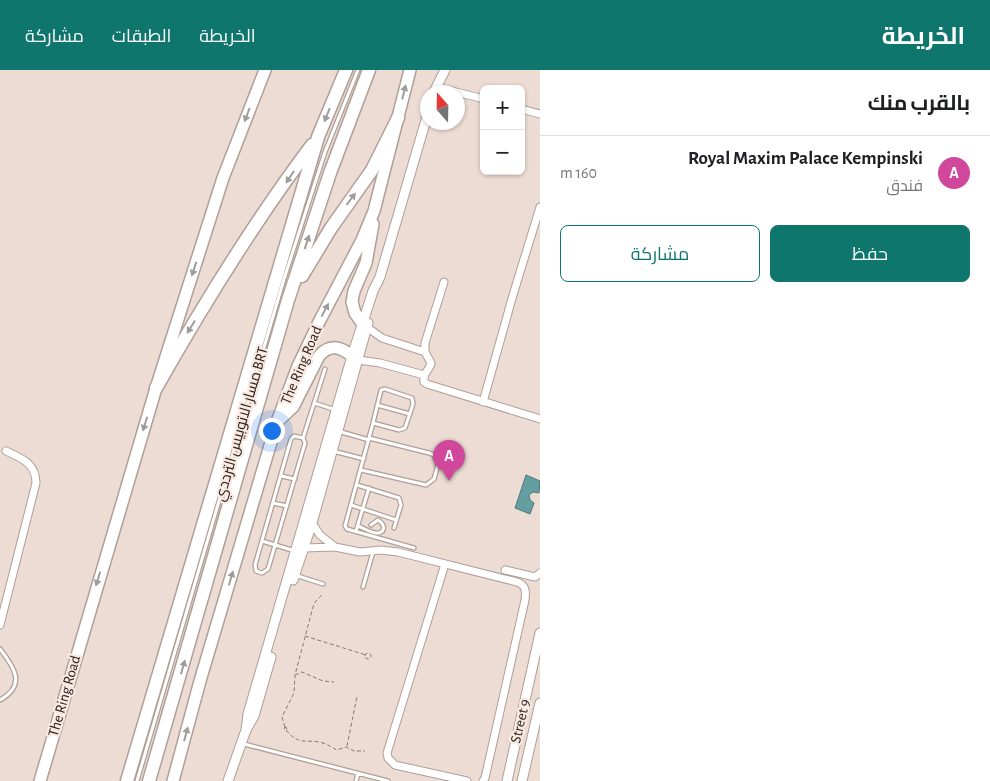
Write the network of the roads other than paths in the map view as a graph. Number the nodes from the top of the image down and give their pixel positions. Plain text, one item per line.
1 (265, 70) edge
2 (346, 70) edge
3 (358, 70) edge
4 (369, 70) edge
5 (410, 70) edge
6 (444, 70) edge
7 (437, 85) edge
8 (465, 96) edge
9 (480, 98) edge
10 (525, 110) edge
11 (540, 114) edge
12 (398, 118) junction
13 (423, 130) edge
14 (318, 137) junction
15 (540, 207) edge
16 (374, 210) junction
17 (444, 282) dead end
18 (288, 300) junction
19 (365, 326) junction
20 (425, 352) junction
21 (355, 358) junction
22 (325, 369) dead end
23 (424, 375) junction
24 (156, 388) junction
25 (483, 402) junction
26 (314, 403) junction
27 (377, 405) junction
28 (336, 411) junction
29 (410, 414) junction
30 (540, 419) edge
31 (277, 422) junction
32 (373, 423) junction
33 (338, 431) junction
34 (303, 438) junction
35 (369, 439) junction
36 (6, 451) dead end
37 (332, 451) junction
38 (364, 459) junction
39 (361, 470) junction
40 (281, 476) junction
41 (294, 479) junction
42 (357, 485) junction
43 (369, 488) junction
44 (273, 502) junction
45 (351, 505) junction
46 (287, 506) junction
47 (363, 509) junction
48 (396, 520) junction
49 (308, 521) junction
50 (372, 525) dead end
51 (358, 526) junction
52 (394, 528) dead end
53 (356, 531) junction
54 (262, 541) junction
55 (275, 545) junction
56 (336, 546) junction
57 (414, 548) dead end
58 (300, 549) junction
59 (373, 552) junction
60 (445, 564) junction
61 (505, 570) dead end
62 (540, 573) edge
63 (294, 575) junction
64 (323, 584) dead end
65 (363, 587) dead end
66 (0, 625) edge
67 (540, 632) edge
68 (0, 649) edge
69 (536, 671) edge
70 (0, 700) edge
71 (524, 705) junction
72 (540, 707) edge
73 (520, 725) junction
74 (538, 726) edge
75 (246, 730) junction
76 (240, 743) junction
77 (358, 774) junction
78 (40, 781) edge
79 (127, 781) edge
80 (136, 781) edge
81 (149, 781) edge
82 (173, 781) edge
83 (228, 781) edge
84 (356, 781) edge
85 (388, 781) edge
86 (468, 781) edge
87 (483, 781) edge
88 (506, 781) edge
89 (522, 781) edge

1 -> 24 highway, The Ring Road
2 -> 14 highway
3 - 80 lane, مسار الاتوبيس الترددي BRT
18 -> 4 highway, The Ring Road
12 -> 5 highway, The Ring Road
6 - 7 street
8 - 9 street
10 - 11 street
12 - 16 highway, The Ring Road
18 -> 12 highway
13 - 19 street
14 -> 24 highway
14 - 79 highway
15 - 25 street
16 - 19 highway
31 -> 16 highway, The Ring Road
17 - 20 street
81 -> 18 highway, The Ring Road
19 - 20 street
19 - 21 street
20 - 23 street
21 - 23 street
21 - 28 street
21 - 31 highway
21 - 33 street
22 - 26 lane
23 - 25 street
24 -> 78 highway, The Ring Road
25 - 30 street
26 - 28 lane
26 - 34 lane
27 - 29 lane
27 - 29 lane
27 - 32 lane
28 - 49 street
29 - 32 lane
82 -> 31 highway, The Ring Road
32 - 35 lane
33 - 35 lane
33 - 37 street
34 - 40 lane
34 - 41 lane
35 - 38 lane
35 - 39 lane
36 - 66 street
37 - 38 lane
37 - 49 street
38 - 39 lane
39 - 42 lane
40 - 41 lane
40 - 44 lane
41 - 46 lane
42 - 43 lane
42 - 45 lane
43 - 47 lane
43 - 48 lane
44 - 46 lane
44 - 54 lane
45 - 47 lane
45 - 53 lane
46 - 55 lane
47 - 48 lane
47 - 51 lane
48 - 52 lane
49 - 56 street
49 - 58 street
50 - 51 lane
51 - 53 lane
53 - 57 lane
54 - 55 lane
54 - 55 lane
55 - 58 lane
56 - 58 street
56 - 59 street
58 - 63 street
58 - 75 street
59 - 60 street
59 - 65 lane
60 - 86 street
60 - 87 street
61 - 62 street
63 - 64 lane
63 - 75 street
67 - 69 street, Street 9
68 - 70 lane
69 - 71 street, Street 9
71 - 72 street
71 - 73 street, Street 9
72 - 74 street, Street 9
73 - 74 street
73 - 88 street, Street 9
74 - 89 street, Street 9
75 - 76 street
76 - 77 lane
76 - 83 street
77 - 84 lane
77 - 85 lane

